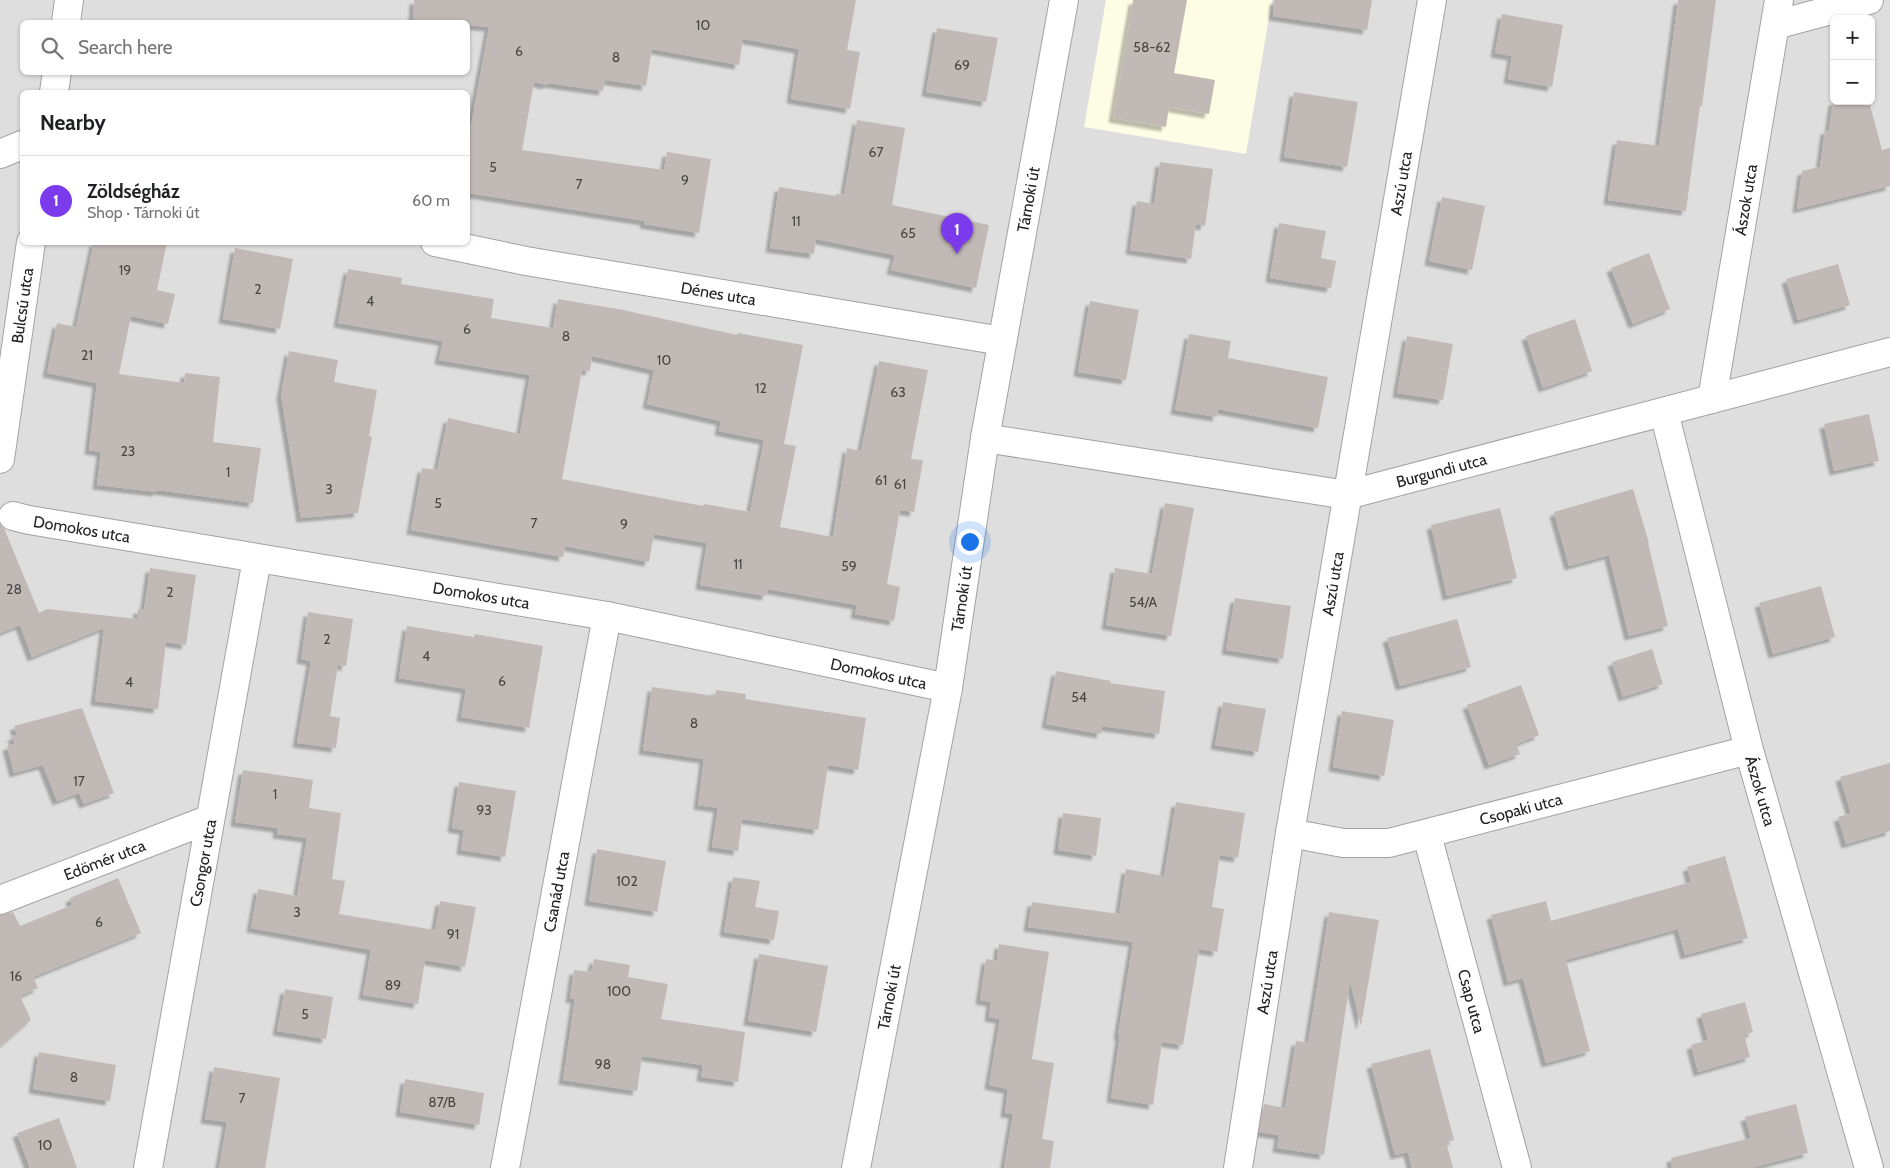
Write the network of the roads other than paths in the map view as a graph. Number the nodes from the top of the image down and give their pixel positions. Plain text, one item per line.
1 (70, 0) edge
2 (1064, 0) edge
3 (1432, 0) edge
4 (1869, 0) edge
5 (1777, 13) edge
6 (66, 20) edge
7 (57, 75) edge
8 (54, 90) edge
9 (20, 146) edge
10 (0, 154) edge
11 (31, 245) edge
12 (449, 245) edge
13 (1002, 341) junction
14 (1890, 352) edge
15 (1712, 399) junction
16 (1664, 412) junction
17 (985, 438) junction
18 (0, 458) edge
19 (1347, 495) junction
20 (4, 513) edge
21 (257, 559) junction
22 (607, 616) junction
23 (948, 688) junction
24 (1749, 750) junction
25 (210, 819) junction
26 (1290, 833) junction
27 (1427, 834) junction
28 (0, 900) edge
29 (148, 1168) edge
30 (505, 1168) edge
31 (856, 1168) edge
32 (1238, 1168) edge
33 (1517, 1168) edge
34 (1869, 1168) edge

1 - 6 street
2 - 13 street, Tárnoki út
3 - 19 street, Aszú utca
4 - 5 street
5 - 15 street, Ászok utca
7 - 8 street
9 - 10 street
11 - 18 street, Bulcsú utca
12 - 13 street, Dénes utca
13 - 17 street, Tárnoki út
14 - 15 street, Burgundi utca
15 - 16 street, Burgundi utca
16 - 19 street, Burgundi utca
16 - 24 street, Ászok utca
17 - 19 street, Burgundi utca
17 - 23 street, Tárnoki út
19 - 26 street, Aszú utca
20 - 21 street, Domokos utca
21 - 22 street, Domokos utca
21 - 25 street, Csongor utca
22 - 23 street, Domokos utca
22 - 30 street, Csanád utca
23 - 31 street, Tárnoki út
24 - 27 street, Csopaki utca
24 - 34 street, Ászok utca
25 - 28 street, Edömér utca
25 - 29 street, Csongor utca
26 - 27 street, Csopaki utca
26 - 32 street, Aszú utca
27 - 33 street, Csap utca

